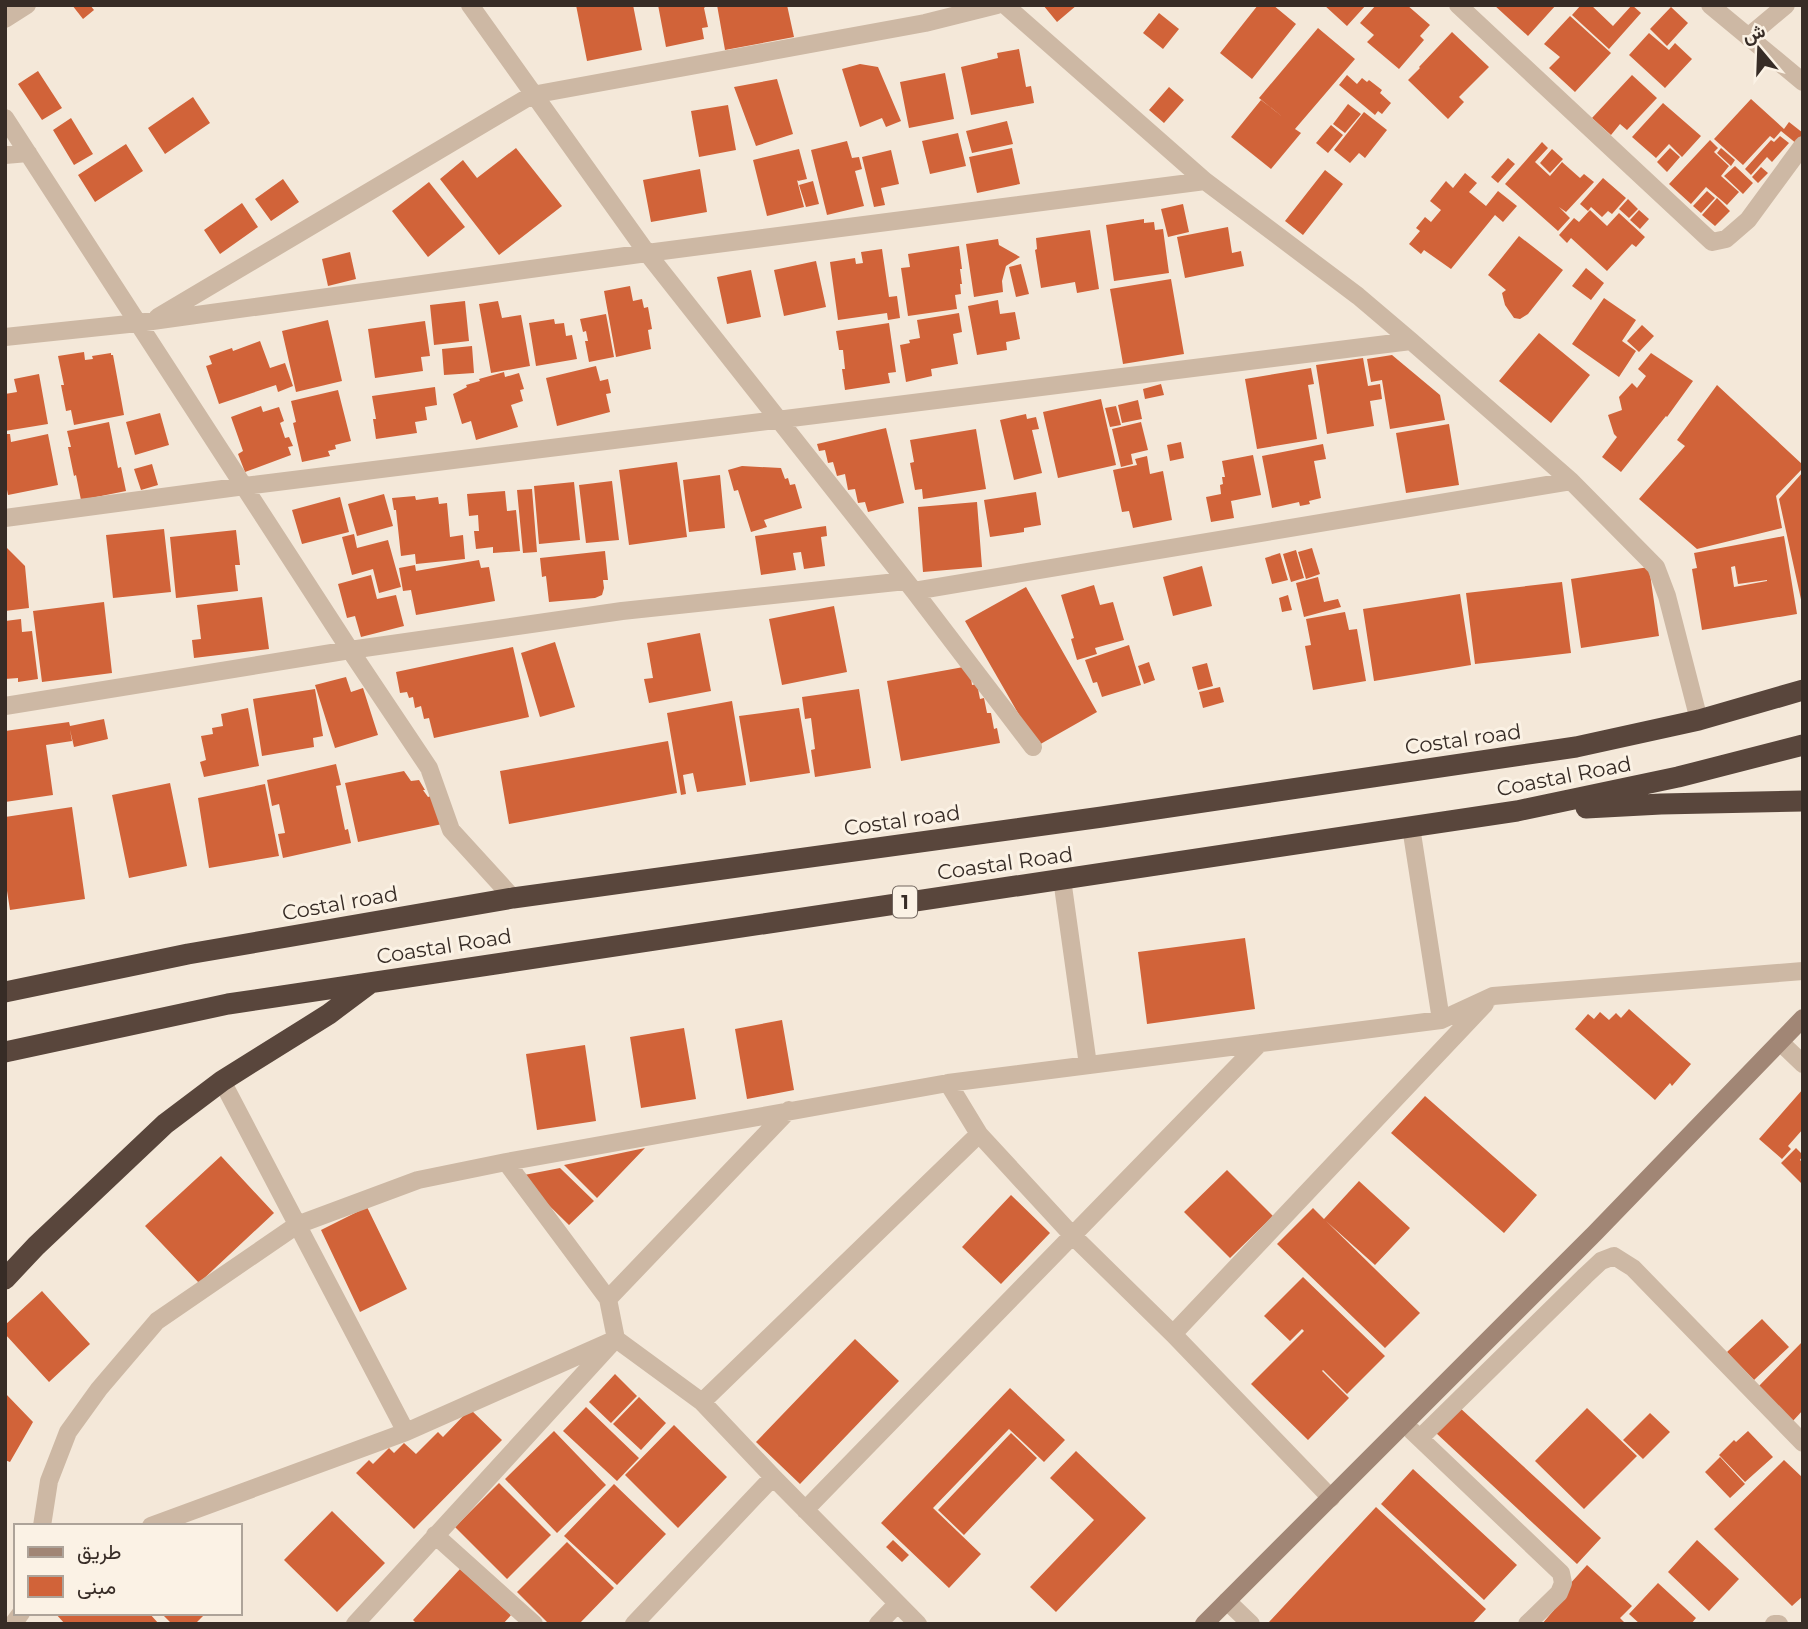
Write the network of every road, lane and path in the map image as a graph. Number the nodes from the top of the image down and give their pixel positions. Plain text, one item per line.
1 (27, 5) edge
2 (470, 5) edge
3 (997, 5) edge
4 (1005, 5) edge
5 (1458, 5) edge
6 (1710, 5) edge
7 (1786, 5) edge
8 (5, 19) edge
9 (1748, 37) junction
10 (1803, 82) edge
11 (532, 95) junction
12 (5, 118) edge
13 (1803, 145) edge
14 (28, 153) junction
15 (5, 155) edge
16 (1205, 181) junction
17 (647, 253) junction
18 (145, 321) junction
19 (5, 337) edge
20 (1411, 341) junction
21 (777, 419) junction
22 (1572, 481) junction
23 (245, 486) junction
24 (5, 519) edge
25 (910, 586) junction
26 (350, 650) junction
27 (1803, 690) edge
28 (5, 706) edge
29 (1699, 720) junction
30 (1803, 745) edge
31 (1033, 747) dead end
32 (1803, 802) edge
33 (1517, 811) junction
34 (1411, 827) junction
35 (1062, 879) junction
36 (513, 898) junction
37 (1803, 971) edge
38 (373, 982) junction
39 (6, 989) edge
40 (1493, 996) junction
41 (1803, 1018) edge
42 (1441, 1020) junction
43 (1780, 1042) junction
44 (1260, 1043) junction
45 (5, 1052) edge
46 (1803, 1064) edge
47 (1088, 1065) junction
48 (222, 1081) junction
49 (948, 1083) junction
50 (789, 1111) junction
51 (979, 1134) junction
52 (506, 1162) junction
53 (297, 1225) junction
54 (1072, 1236) junction
55 (5, 1279) edge
56 (608, 1299) junction
57 (1173, 1335) junction
58 (616, 1339) junction
59 (702, 1402) junction
60 (1405, 1423) junction
61 (406, 1432) junction
62 (1420, 1438) junction
63 (1803, 1443) edge
64 (773, 1477) junction
65 (1331, 1497) junction
66 (805, 1510) junction
67 (42, 1524) edge
68 (156, 1524) edge
69 (435, 1535) junction
70 (1227, 1601) junction
71 (897, 1604) junction
72 (355, 1624) edge
73 (534, 1624) edge
74 (634, 1624) edge
75 (878, 1624) edge
76 (918, 1624) edge
77 (1204, 1624) edge
78 (1251, 1624) edge
79 (1527, 1624) edge
80 (1774, 1624) edge
81 (1779, 1624) edge

1 - 8 street
2 - 11 street
3 - 11 street
4 - 16 street
5 - 13 street
6 - 9 street
7 - 9 street
9 - 10 street
11 - 17 street
11 - 18 street
12 - 14 street
14 - 15 street
14 - 18 street
16 - 17 street
16 - 20 street
17 - 18 street
17 - 21 street
18 - 19 street
18 - 23 street
20 - 21 street
20 - 22 street
21 - 23 street
21 - 25 street
22 - 25 street
22 - 29 street
23 - 24 street
23 - 26 street
25 - 26 street
25 - 31 street
26 - 28 street
26 - 36 street
27 - 29 highway, Costal road
29 - 36 highway, Costal road
30 - 33 highway, Coastal Road / 1
32 - 33 highway
33 - 34 highway, Coastal Road / 1
34 - 35 highway, Coastal Road / 1
34 - 42 street
35 - 38 highway, Coastal Road / 1
35 - 47 street
36 - 39 highway, Costal road
37 - 40 street
38 - 45 highway, Coastal Road / 1
38 - 48 highway
40 - 42 street
40 - 57 street
41 - 43 street
42 - 44 street
43 - 46 street
43 - 60 street
44 - 47 street
44 - 54 street
47 - 49 street
48 - 53 street
48 - 55 highway
49 - 50 street
49 - 51 street
50 - 52 street
50 - 56 street
51 - 54 street
51 - 59 street
52 - 53 street
52 - 56 street
53 - 61 street
53 - 67 street
54 - 57 street
54 - 66 street
56 - 58 street
57 - 65 street
58 - 59 street
58 - 61 street
58 - 69 street
59 - 64 street
60 - 62 street
60 - 65 street
61 - 68 street
62 - 63 street
62 - 79 street
64 - 66 street
64 - 74 street
65 - 70 street
66 - 71 street
69 - 72 street
69 - 73 street
70 - 77 street
70 - 78 street
71 - 75 street
71 - 76 street
80 - 81 street

